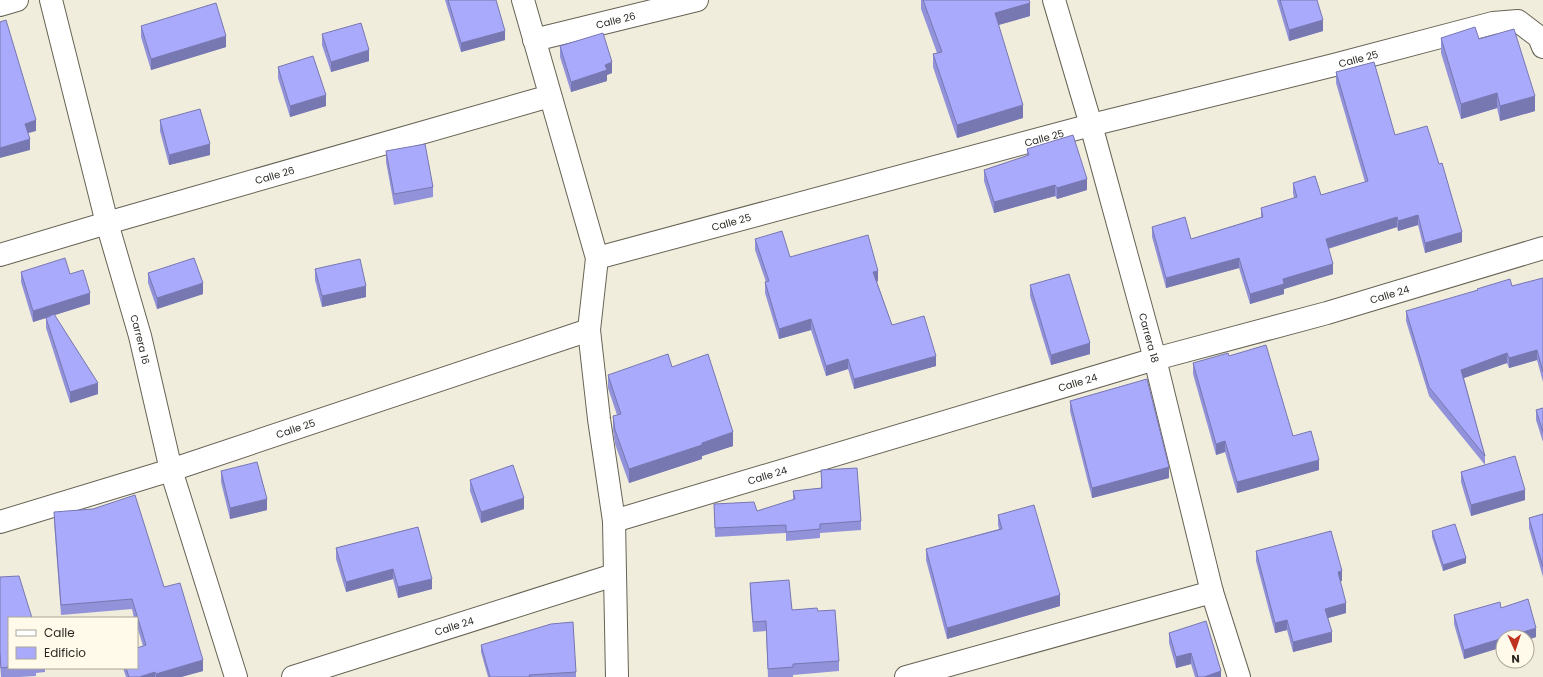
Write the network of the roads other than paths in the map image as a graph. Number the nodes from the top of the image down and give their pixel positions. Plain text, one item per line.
1 (17, 0) edge
2 (52, 0) edge
3 (523, 0) edge
4 (697, 0) edge
5 (1054, 0) edge
6 (0, 5) edge
7 (534, 40) junction
8 (1543, 47) edge
9 (550, 96) junction
10 (1091, 125) junction
11 (107, 222) junction
12 (1543, 248) edge
13 (0, 255) edge
14 (597, 258) junction
15 (589, 330) junction
16 (1155, 360) junction
17 (171, 470) junction
18 (614, 521) junction
19 (0, 522) edge
20 (614, 575) junction
21 (1212, 592) junction
22 (236, 677) edge
23 (293, 677) edge
24 (617, 677) edge
25 (906, 677) edge
26 (1239, 677) edge

1 - 6 street
2 - 11 street, Carrera 16
3 - 7 street
4 - 7 street, Calle 26
5 - 10 street, Carrera 18
7 - 9 street
8 - 10 street, Calle 25
9 - 11 street, Calle 26
9 - 14 street
10 - 14 street, Calle 25
10 - 16 street, Carrera 18
11 - 13 street, Calle 26
11 - 17 street, Carrera 16
12 - 16 street, Calle 24
14 - 15 street
15 - 17 street, Calle 25
15 - 18 street
16 - 18 street, Calle 24
16 - 21 street, Carrera 18
17 - 19 street, Calle 25
17 - 22 street, Carrera 16
18 - 20 street
20 - 23 street, Calle 24
20 - 24 street
21 - 25 street
21 - 26 street, Carrera 18

